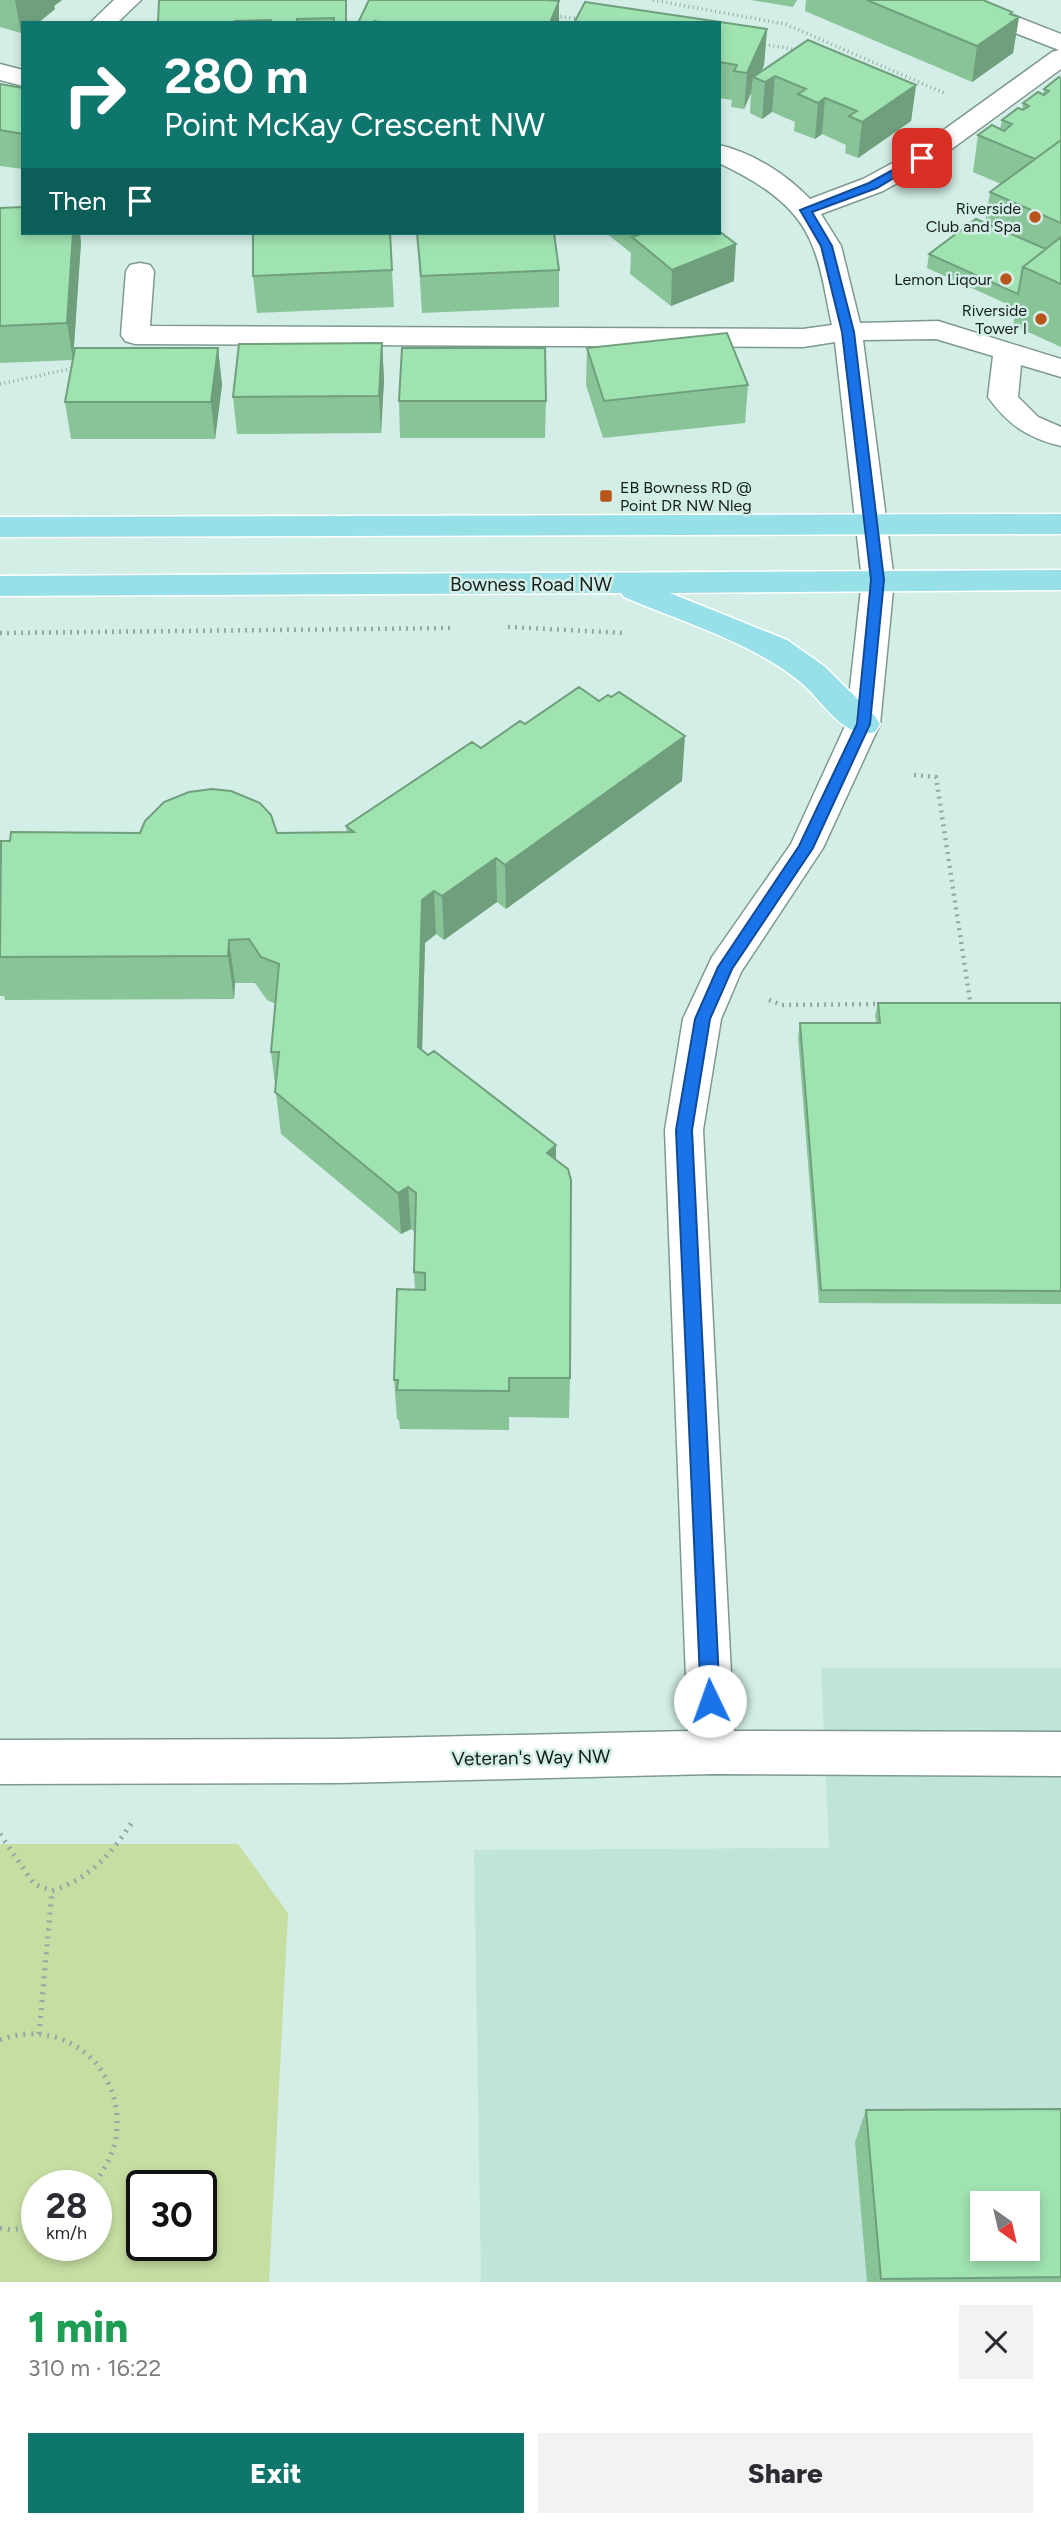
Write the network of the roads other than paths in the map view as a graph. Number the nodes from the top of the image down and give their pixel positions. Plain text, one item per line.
1 (129, 0) edge
2 (951, 0) edge
3 (104, 21) edge
4 (1061, 43) edge
5 (1061, 57) edge
6 (0, 72) edge
7 (21, 77) edge
8 (721, 154) edge
9 (806, 210) junction
10 (140, 271) dead end
11 (848, 332) junction
12 (1009, 352) junction
13 (1061, 368) edge
14 (1061, 437) edge
15 (1061, 524) edge
16 (873, 525) junction
17 (0, 527) edge
18 (878, 580) junction
19 (1061, 580) edge
20 (620, 584) junction
21 (0, 586) edge
22 (863, 724) junction
23 (712, 1752) junction
24 (1061, 1754) edge
25 (0, 1762) edge

1 - 3 street
2 - 4 street
5 - 9 street
6 - 7 street
8 - 9 street
9 - 11 street
10 - 11 street
11 - 12 street
11 - 16 street
12 - 13 street
12 - 14 street
15 - 16 main road
16 - 17 main road
16 - 18 street
18 - 19 main road, Bowness Road NW
18 - 20 main road, Bowness Road NW
18 - 22 street
20 - 21 main road, Bowness Road NW
20 - 22 main road
22 - 23 street
23 - 24 street, Veteran's Way NW
23 - 25 street, Veteran's Way NW

